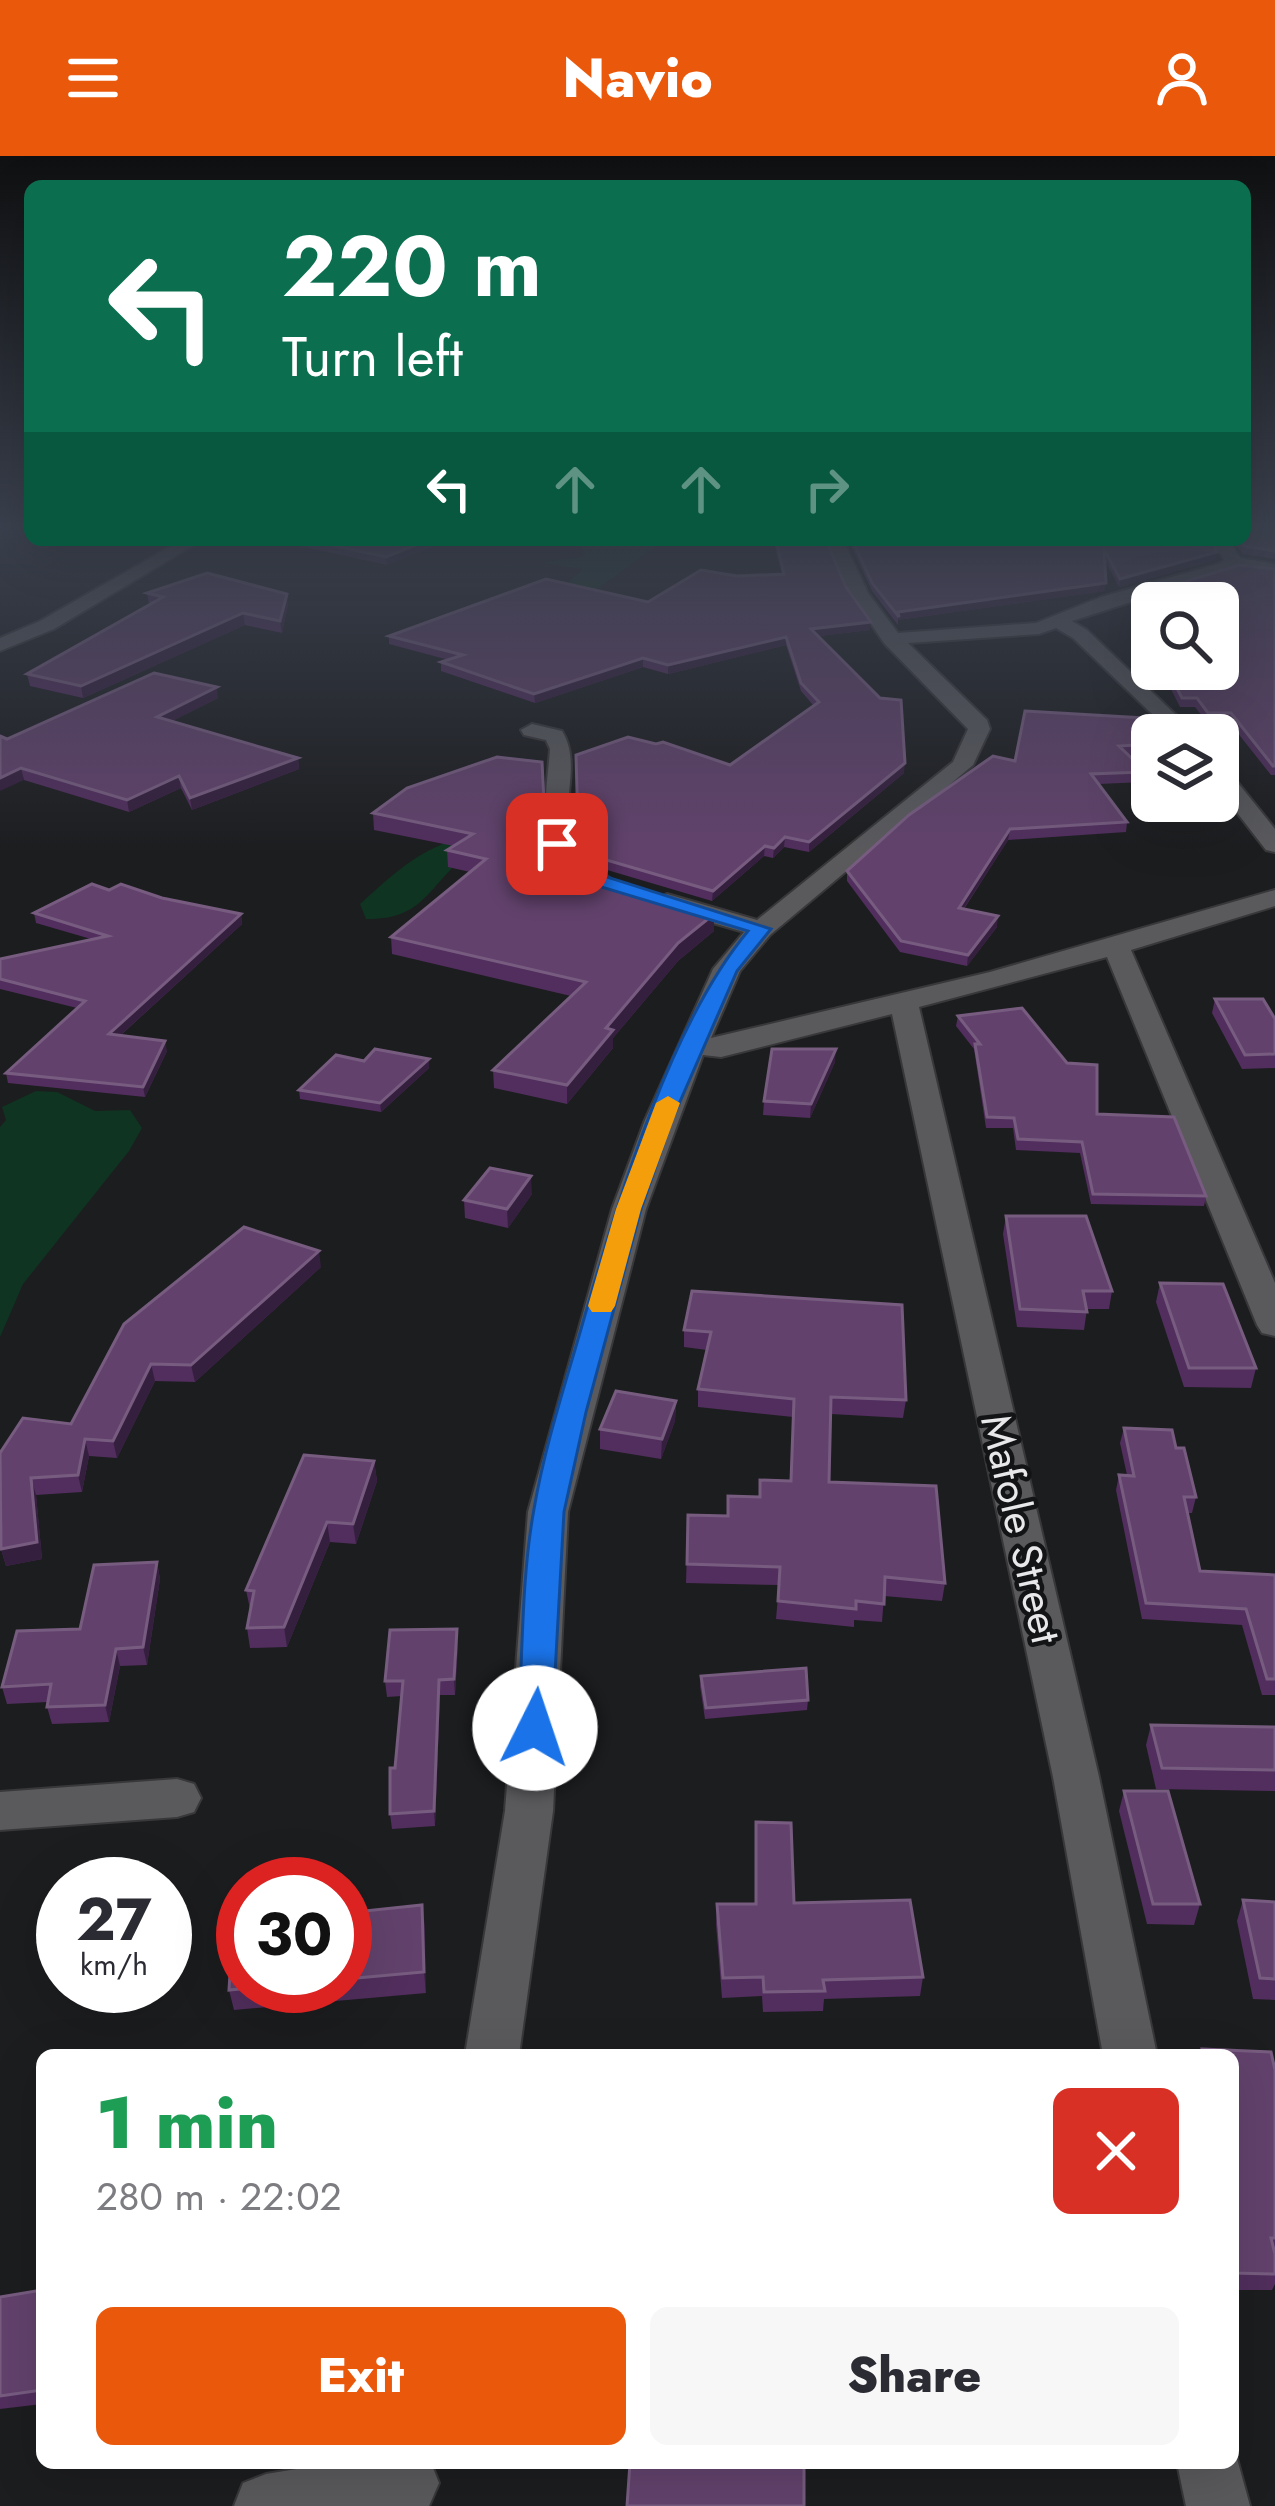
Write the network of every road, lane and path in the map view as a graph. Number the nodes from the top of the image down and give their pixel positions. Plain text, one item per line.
1 (888, 635) edge
2 (937, 635) edge
3 (1081, 635) edge
4 (891, 639) junction
5 (1164, 714) edge
6 (532, 730) dead end
7 (1239, 799) edge
8 (1275, 844) edge
9 (1275, 898) edge
10 (761, 929) junction
11 (1117, 948) junction
12 (904, 1004) junction
13 (694, 1046) junction
14 (1275, 1325) edge
15 (177, 1798) dead end
16 (0, 1811) edge
17 (493, 2049) edge
18 (1129, 2049) edge
19 (1211, 2469) edge
20 (406, 2484) edge
21 (266, 2506) edge
22 (1218, 2506) edge

1 - 4 street
2 - 4 street
3 - 5 street
4 - 10 street
6 - 10 street
7 - 8 street
9 - 11 street
10 - 13 street
11 - 12 street
11 - 14 street
12 - 13 street
12 - 18 street, Mafole Street
13 - 17 street
15 - 16 street
19 - 22 street
20 - 21 street

